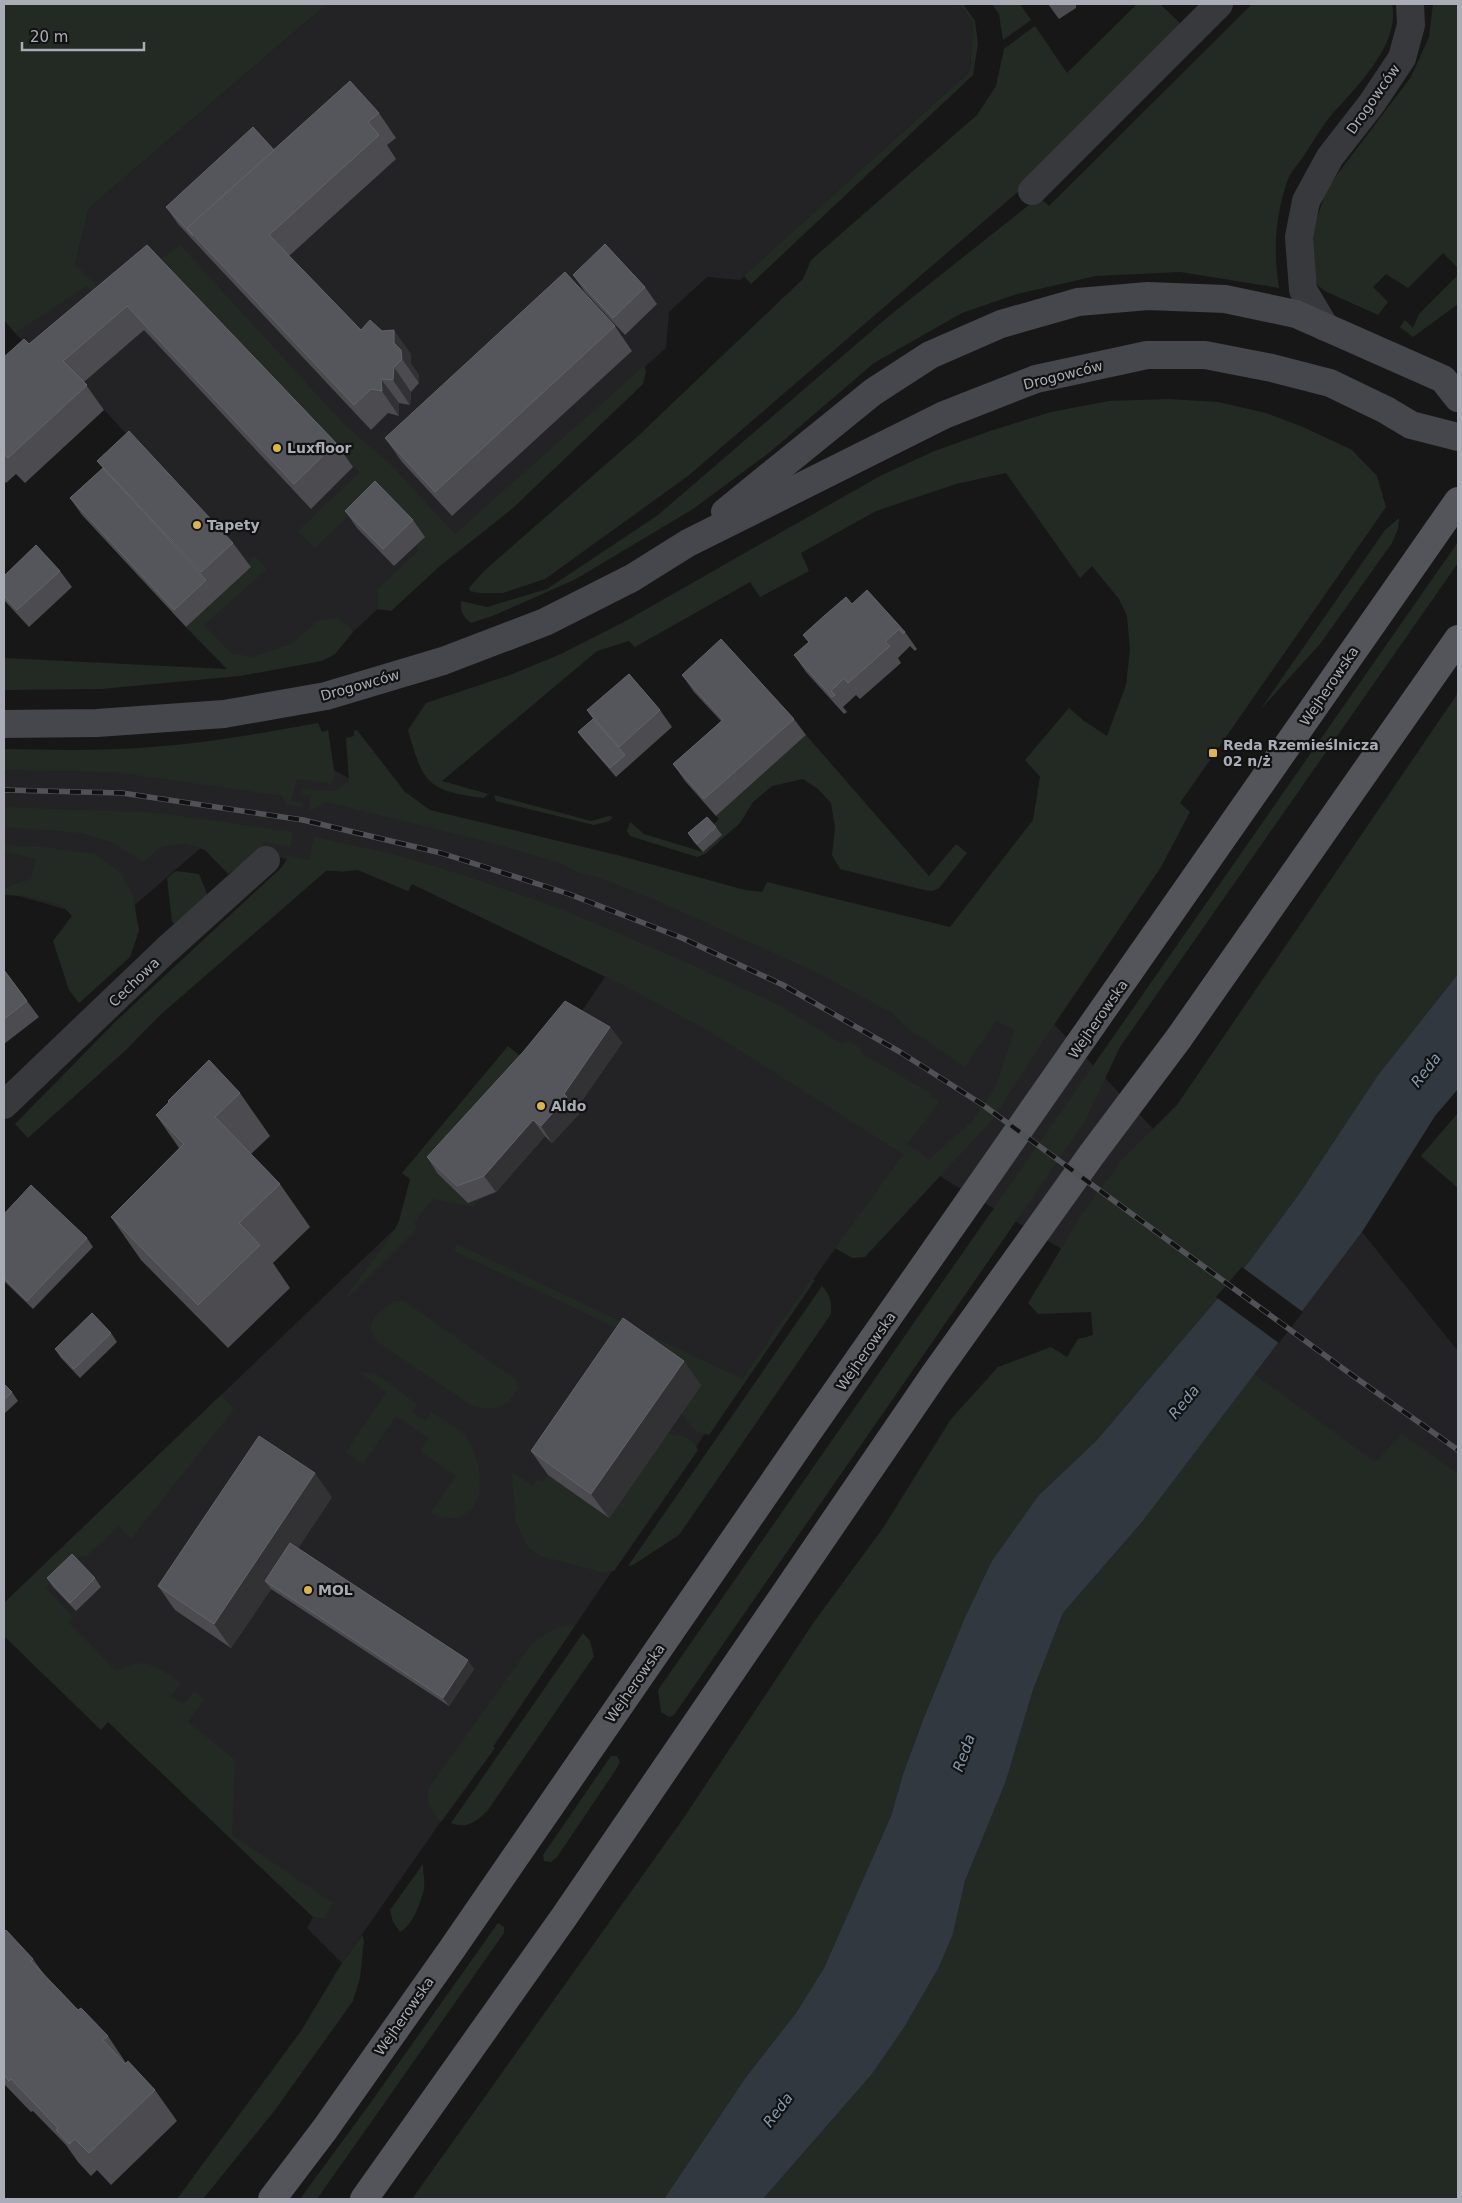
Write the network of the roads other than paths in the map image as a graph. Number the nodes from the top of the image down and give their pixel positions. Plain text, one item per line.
1 (1219, 4) edge
2 (1410, 4) edge
3 (1032, 191) dead end
4 (1326, 327) junction
5 (1458, 398) edge
6 (1458, 437) edge
7 (1458, 501) edge
8 (688, 543) junction
9 (1458, 639) edge
10 (4, 724) edge
11 (266, 860) dead end
12 (4, 1105) edge
13 (272, 2199) edge
14 (364, 2199) edge

1 - 3 street
2 - 4 street, Drogowców
4 - 5 street, Drogowców
4 - 8 street, Drogowców
6 - 8 street, Drogowców
7 - 13 main road, Wejherowska
8 - 10 street, Drogowców
9 - 14 main road
11 - 12 street, Cechowa

